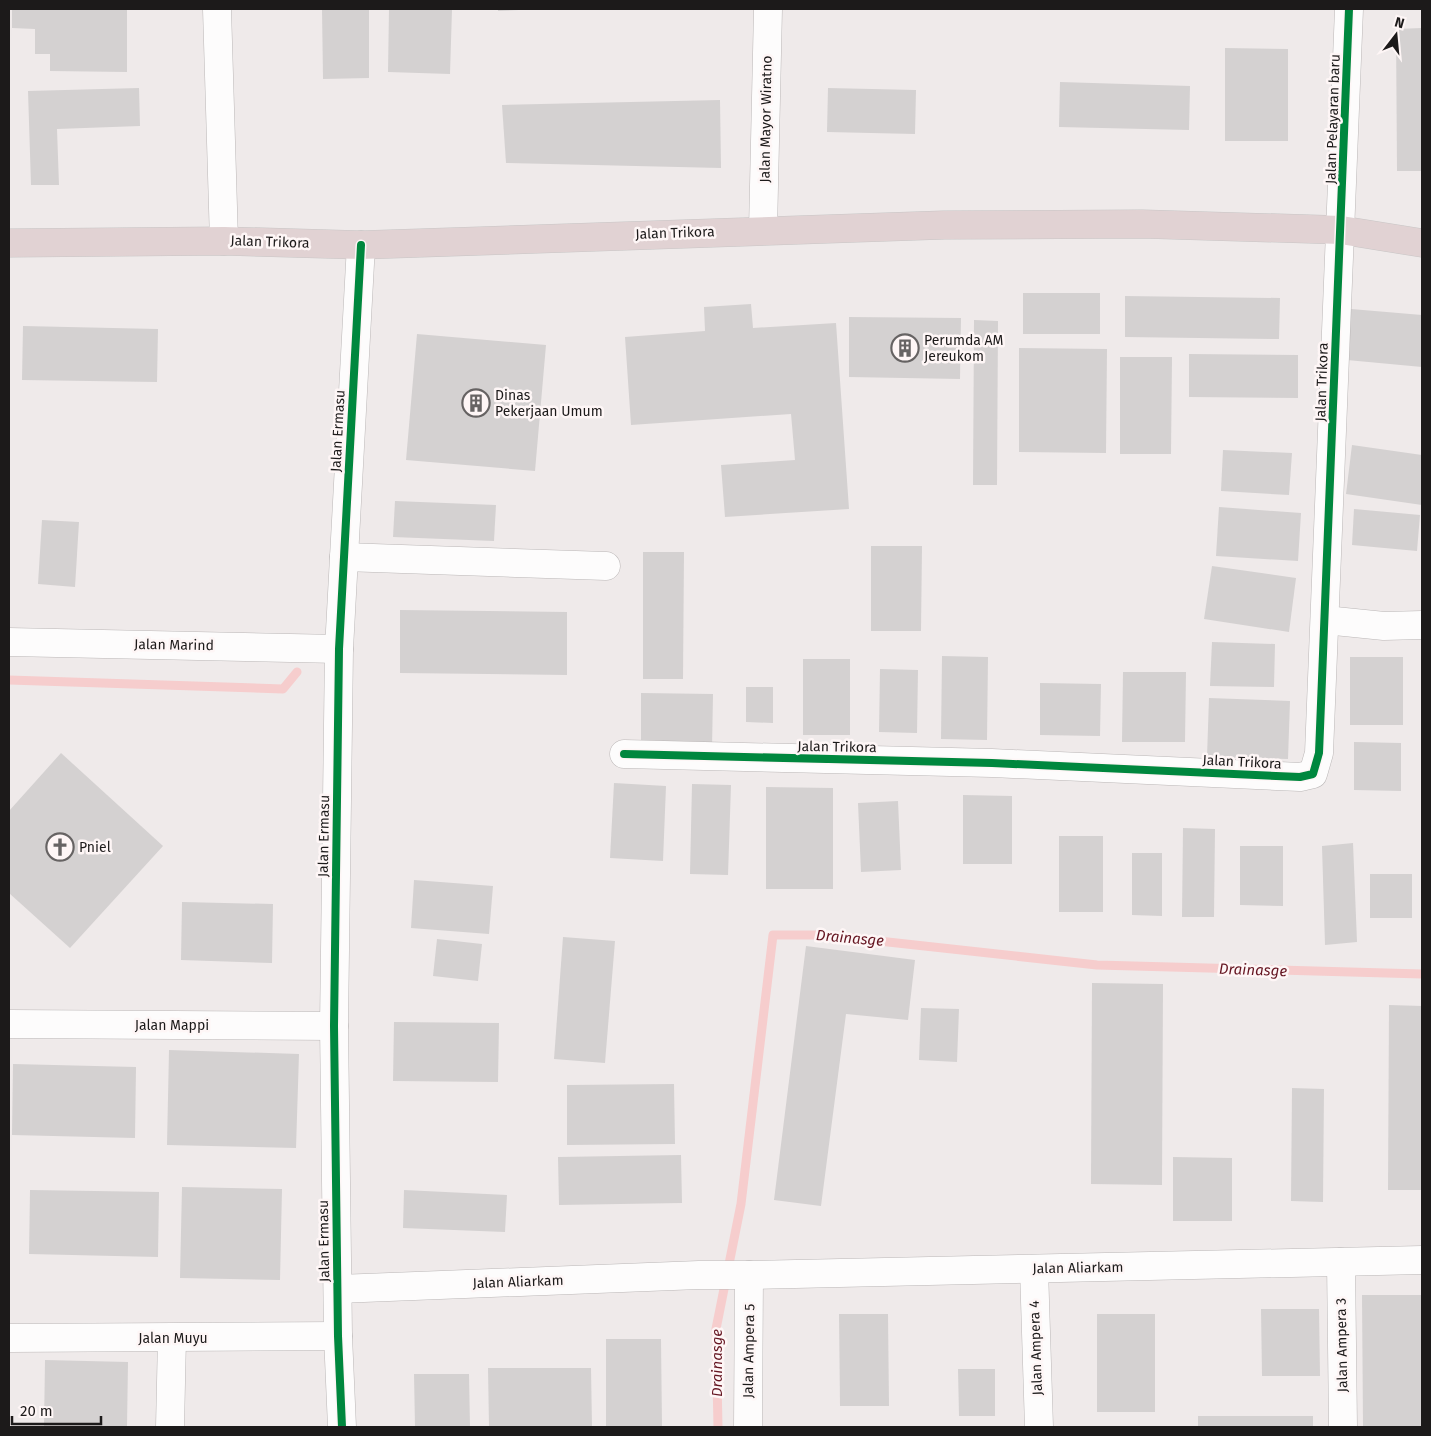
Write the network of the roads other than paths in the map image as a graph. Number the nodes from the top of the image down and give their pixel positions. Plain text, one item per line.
1 (217, 9) edge
2 (768, 9) edge
3 (1349, 9) edge
4 (763, 230) junction
5 (1341, 230) junction
6 (224, 241) junction
7 (1422, 243) edge
8 (9, 244) edge
9 (361, 245) junction
10 (344, 557) junction
11 (606, 566) dead end
12 (1326, 620) junction
13 (1422, 624) edge
14 (9, 642) edge
15 (339, 649) junction
16 (624, 754) dead end
17 (9, 1024) edge
18 (334, 1026) junction
19 (1422, 1260) edge
20 (1341, 1262) junction
21 (1034, 1269) junction
22 (742, 1275) junction
23 (338, 1290) junction
24 (338, 1336) junction
25 (9, 1338) edge
26 (172, 1338) junction
27 (170, 1427) edge
28 (342, 1427) edge
29 (748, 1427) edge
30 (1039, 1427) edge
31 (1343, 1427) edge

1 - 6 street
2 - 4 street, Jalan Mayor Wiratno
3 - 5 street, Jalan Pelayaran baru
4 - 5 highway, Jalan Trikora
4 - 9 highway, Jalan Trikora
5 - 7 highway, Jalan Trikora
5 - 12 street, Jalan Trikora
6 - 8 highway, Jalan Trikora
6 - 9 highway, Jalan Trikora
9 - 10 street, Jalan Ermasu
10 - 11 street
10 - 15 street, Jalan Ermasu
12 - 13 street
12 - 16 street, Jalan Trikora
14 - 15 street, Jalan Marind
15 - 18 street, Jalan Ermasu
17 - 18 street, Jalan Mappi
18 - 23 street, Jalan Ermasu
19 - 20 street, Jalan Aliarkam
20 - 21 street, Jalan Aliarkam
20 - 31 street, Jalan Ampera 3
21 - 22 street, Jalan Aliarkam
21 - 30 street, Jalan Ampera 4
22 - 23 street, Jalan Aliarkam
22 - 29 street, Jalan Ampera 5
23 - 24 street, Jalan Ermasu
24 - 26 street, Jalan Muyu
24 - 28 street, Jalan Ermasu
25 - 26 street, Jalan Muyu
26 - 27 street

